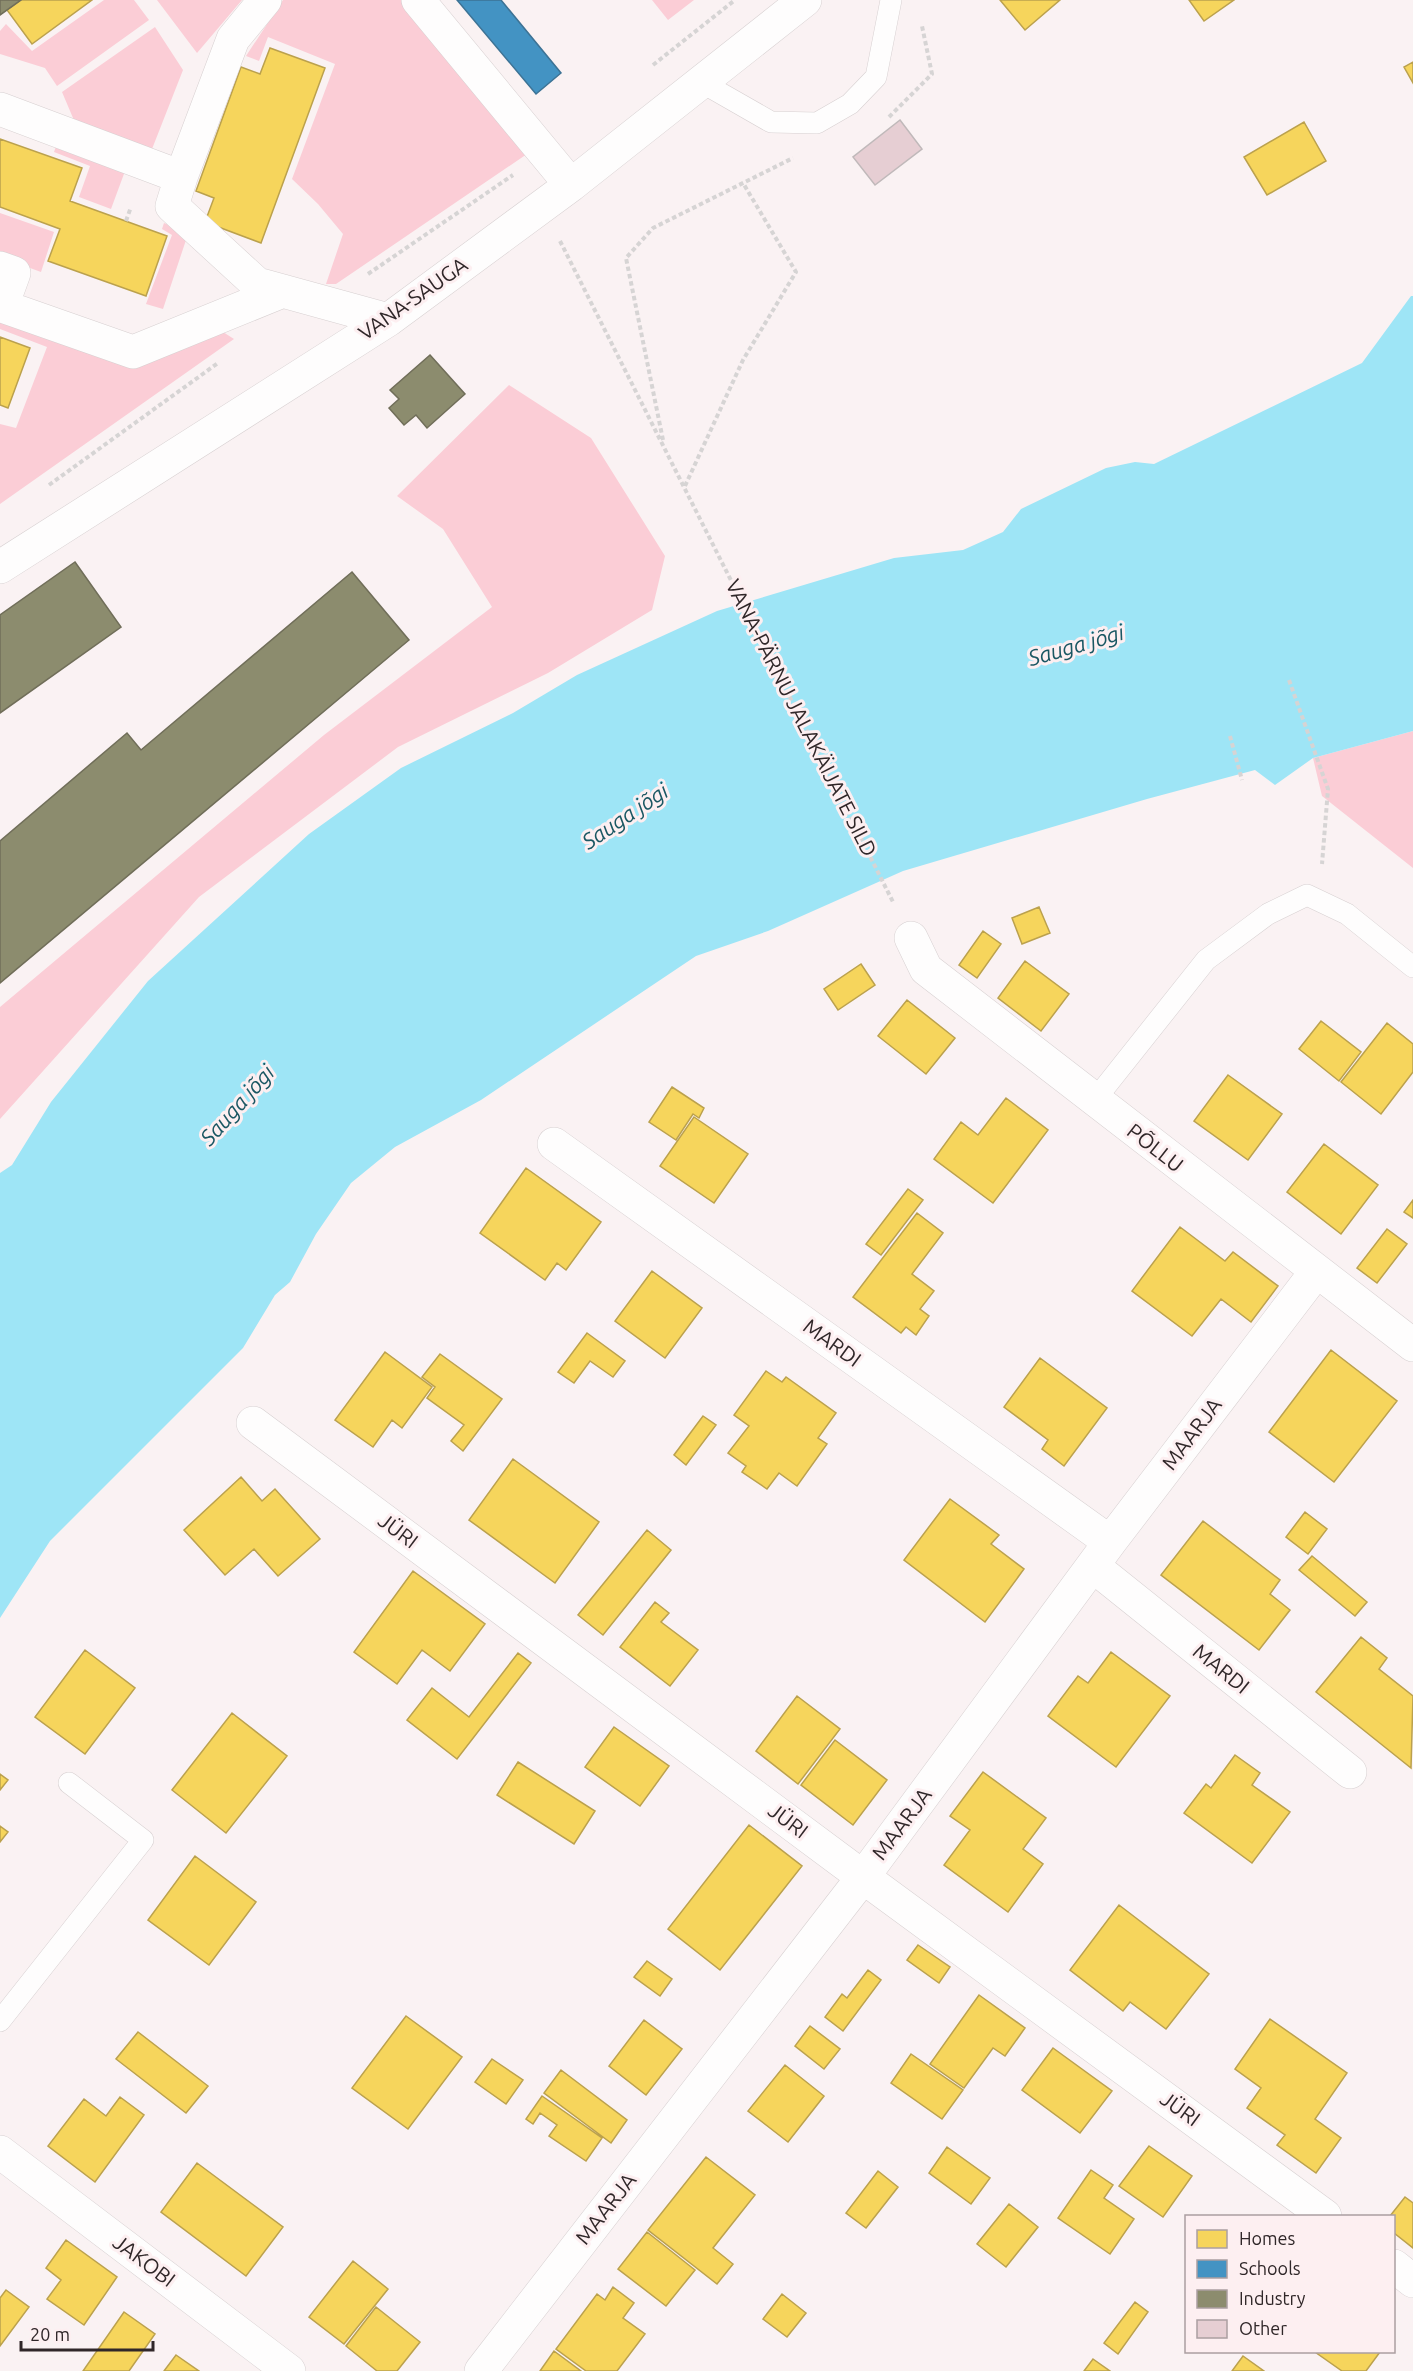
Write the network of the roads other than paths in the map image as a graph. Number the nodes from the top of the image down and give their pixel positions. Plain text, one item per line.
1 (265, 0) edge
2 (418, 0) edge
3 (805, 0) edge
4 (891, 0) edge
5 (700, 82) junction
6 (0, 109) edge
7 (181, 177) junction
8 (571, 185) junction
9 (0, 268) edge
10 (283, 291) junction
11 (388, 320) junction
12 (0, 567) edge
13 (911, 938) road end
14 (1413, 967) edge
15 (1094, 1101) junction
16 (554, 1144) dead end
17 (1316, 1272) junction
18 (1413, 1345) edge
19 (253, 1423) dead end
20 (1102, 1554) junction
21 (1350, 1772) dead end
22 (69, 1783) dead end
23 (863, 1877) junction
24 (0, 2021) edge
25 (0, 2152) edge
26 (1323, 2215) edge
27 (1395, 2267) edge
28 (1413, 2281) edge
29 (289, 2371) edge
30 (481, 2371) edge

1 - 7 street
2 - 8 street
3 - 5 street, VANA-SAUGA
4 - 5 lane
5 - 8 street, VANA-SAUGA
6 - 7 street
7 - 10 street
8 - 11 street, VANA-SAUGA
9 - 10 street
10 - 11 street
11 - 12 street, VANA-SAUGA
13 - 15 street, PÕLLU
14 - 15 lane
15 - 17 street, PÕLLU
16 - 20 street, MARDI
17 - 18 street, PÕLLU
17 - 20 street, MAARJA
19 - 23 street, JÜRI
20 - 21 street, MARDI
20 - 23 street, MAARJA
22 - 24 lane
23 - 26 street, JÜRI
23 - 30 street, MAARJA
25 - 29 street, JAKOBI
27 - 28 street

